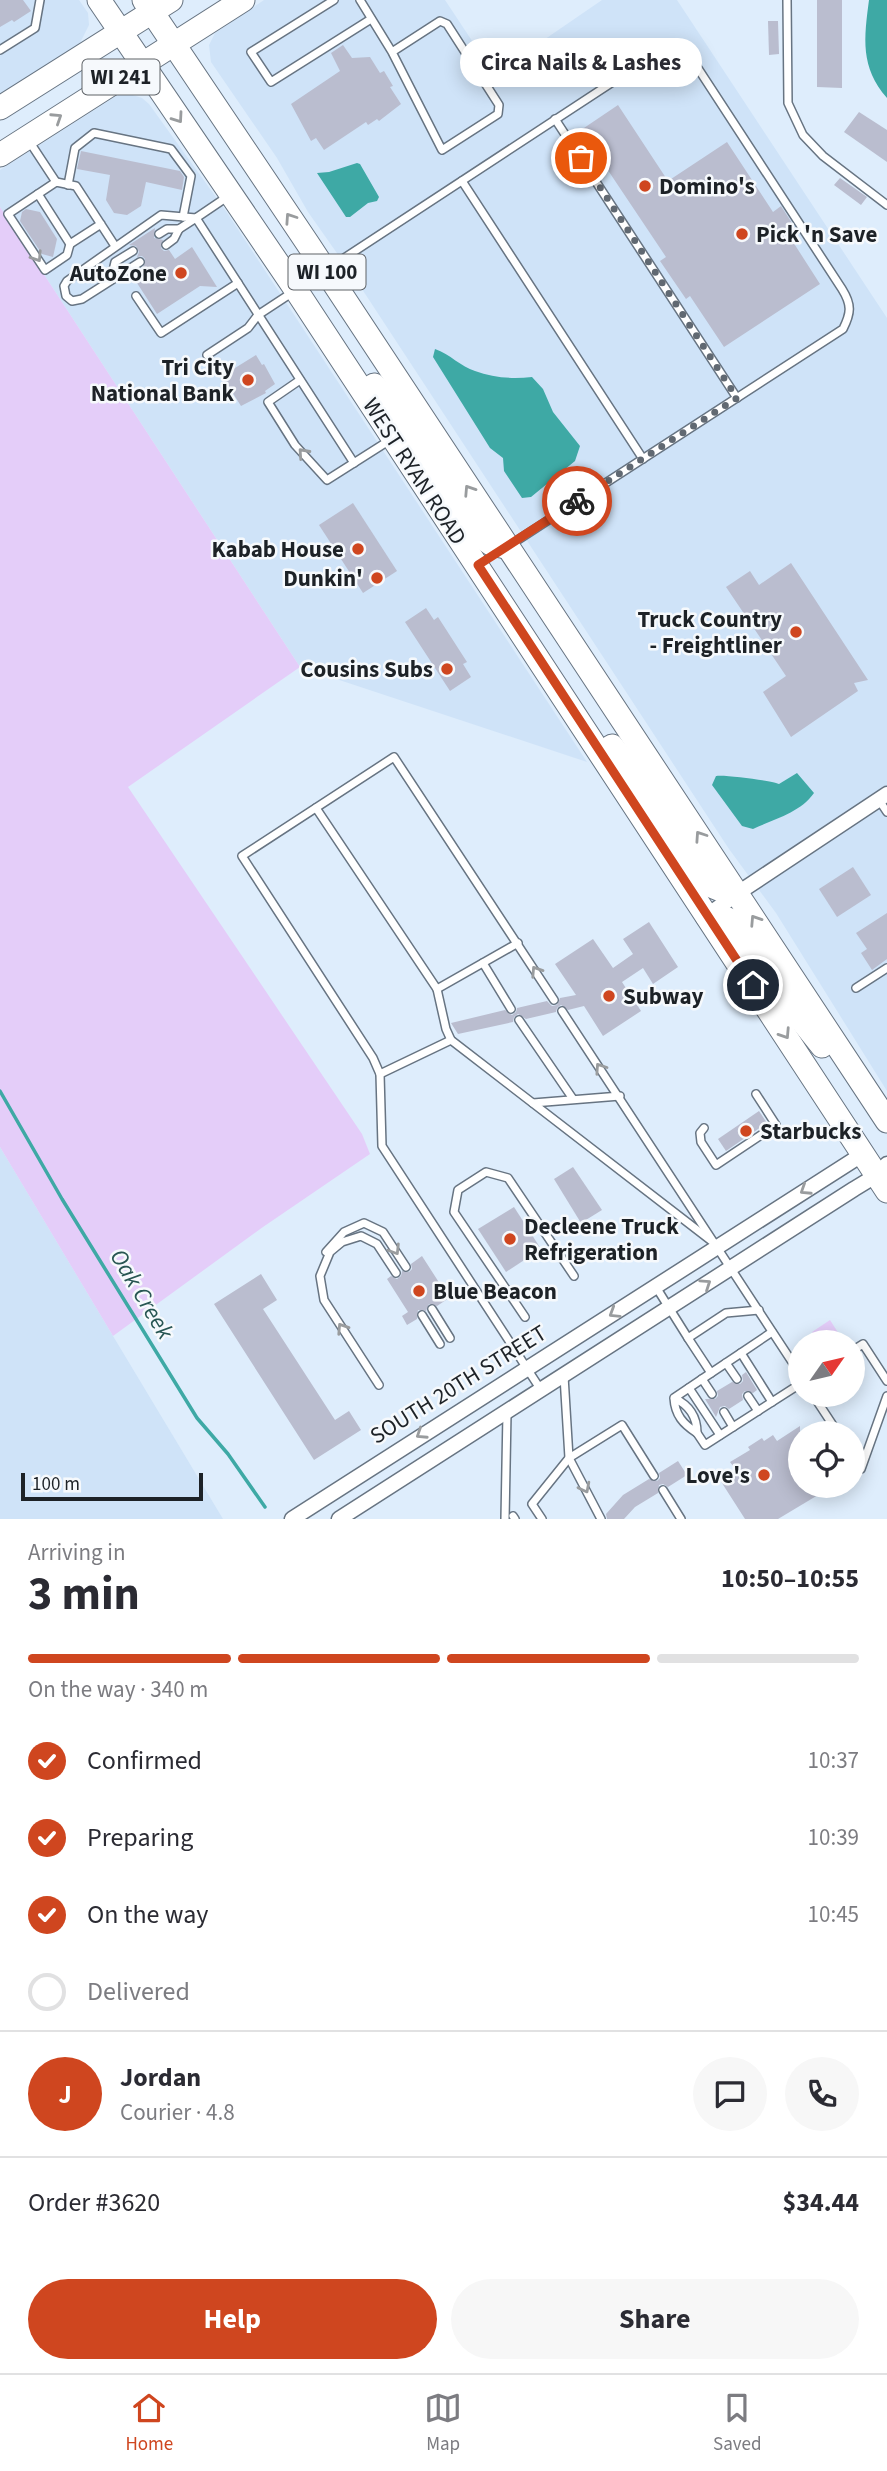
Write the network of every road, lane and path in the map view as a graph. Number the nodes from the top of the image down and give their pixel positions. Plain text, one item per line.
1 (40, 0) edge
2 (99, 0) edge
3 (243, 0) edge
4 (334, 0) edge
5 (359, 0) edge
6 (787, 0) edge
7 (156, 4) edge
8 (371, 19) junction
9 (119, 32) junction
10 (174, 45) junction
11 (0, 50) edge
12 (392, 52) junction
13 (141, 65) junction
14 (0, 108) edge
15 (555, 119) junction
16 (27, 138) junction
17 (0, 155) edge
18 (462, 181) junction
19 (56, 183) junction
20 (68, 184) junction
21 (38, 194) junction
22 (231, 195) junction
23 (887, 205) edge
24 (183, 217) junction
25 (196, 218) junction
26 (101, 224) junction
27 (179, 229) junction
28 (159, 234) dead end
29 (70, 244) junction
30 (166, 244) dead end
31 (308, 244) junction
32 (115, 246) junction
33 (133, 251) dead end
34 (140, 262) dead end
35 (325, 270) junction
36 (111, 279) junction
37 (237, 284) junction
38 (296, 290) junction
39 (136, 296) dead end
40 (258, 315) junction
41 (330, 341) junction
42 (207, 355) dead end
43 (300, 380) junction
44 (737, 398) junction
45 (414, 406) junction
46 (393, 438) junction
47 (643, 458) junction
48 (354, 463) junction
49 (492, 556) junction
50 (596, 680) junction
51 (560, 690) junction
52 (884, 802) edge
53 (316, 808) junction
54 (738, 893) junction
55 (707, 916) junction
56 (517, 943) junction
57 (483, 963) junction
58 (887, 968) edge
59 (856, 988) dead end
60 (437, 989) junction
61 (554, 1000) dead end
62 (511, 1009) dead end
63 (562, 1011) dead end
64 (519, 1020) dead end
65 (451, 1040) junction
66 (380, 1074) junction
67 (866, 1090) junction
68 (756, 1094) dead end
69 (620, 1096) junction
70 (573, 1100) junction
71 (533, 1103) junction
72 (887, 1121) edge
73 (704, 1128) dead end
74 (863, 1154) junction
75 (884, 1173) edge
76 (718, 1246) junction
77 (406, 1267) dead end
78 (731, 1268) junction
79 (396, 1273) dead end
80 (320, 1276) junction
81 (573, 1276) dead end
82 (655, 1286) junction
83 (432, 1309) dead end
84 (669, 1309) junction
85 (759, 1310) junction
86 (422, 1315) dead end
87 (525, 1317) dead end
88 (772, 1332) junction
89 (450, 1338) dead end
90 (688, 1338) junction
91 (440, 1344) dead end
92 (865, 1347) edge
93 (741, 1353) junction
94 (788, 1356) edge
95 (726, 1363) junction
96 (527, 1367) junction
97 (711, 1373) junction
98 (564, 1376) junction
99 (737, 1378) dead end
100 (702, 1379) junction
101 (887, 1381) edge
102 (379, 1385) dead end
103 (689, 1388) junction
104 (541, 1390) junction
105 (788, 1392) edge
106 (712, 1394) dead end
107 (748, 1396) dead end
108 (887, 1396) edge
109 (674, 1398) junction
110 (772, 1402) junction
111 (758, 1411) junction
112 (507, 1412) junction
113 (724, 1412) dead end
114 (733, 1427) junction
115 (697, 1433) junction
116 (720, 1435) junction
117 (569, 1458) junction
118 (865, 1458) edge
119 (654, 1476) dead end
120 (663, 1490) dead end
121 (511, 1518) edge
122 (292, 1519) edge
123 (339, 1519) edge
124 (542, 1519) edge
125 (601, 1519) edge
126 (681, 1519) edge

1 - 11 lane
2 - 9 main road, WEST RYAN ROAD / WI 100
3 - 10 main road, WI 241
4 - 8 lane
5 - 8 lane
6 - 23 lane
7 - 9 main road, WI 241
7 - 10 main road, WEST RYAN ROAD / WI 100
8 - 12 lane
9 - 13 main road, WEST RYAN ROAD / WI 100
9 - 14 main road, WI 241
10 - 13 main road, WI 241
31 -> 10 main road, WEST RYAN ROAD / WI 100
12 - 12 lane
16 -> 13 main road, WI 241
13 -> 22 main road, WEST RYAN ROAD / WI 100
15 - 18 lane
15 - 44 lane
15 - 44 lane
16 - 17 main road, WI 241
16 - 19 lane
18 - 35 lane
18 - 47 lane
19 - 20 lane
19 - 21 lane
20 - 24 lane
20 - 26 lane
21 - 29 lane
21 -> 29 lane
22 - 25 lane
22 - 38 main road, WEST RYAN ROAD / WI 100
24 - 25 lane
24 - 32 lane
25 - 27 lane
25 - 37 lane
26 - 29 lane
26 - 32 lane
27 - 28 lane
27 - 30 lane
31 - 35 main road, WEST RYAN ROAD / WI 100
31 - 38 main road
32 - 36 lane
33 - 36 lane
34 - 36 lane
35 - 45 main road, WEST RYAN ROAD / WI 100
37 - 39 lane
37 - 40 lane
38 - 40 lane
38 - 41 main road, WEST RYAN ROAD / WI 100
38 - 45 main road
40 - 42 lane
40 - 43 lane
41 - 46 main road, WEST RYAN ROAD / WI 100
41 - 49 main road
43 - 48 lane
48 -> 43 lane
44 - 47 lane
49 -> 45 main road, WEST RYAN ROAD / WI 100
46 - 48 lane
46 - 49 main road, WEST RYAN ROAD / WI 100
47 - 49 lane
49 - 50 main road, WEST RYAN ROAD / WI 100
49 - 50 main road
49 - 51 main road, WEST RYAN ROAD / WI 100
54 -> 50 main road, WEST RYAN ROAD / WI 100
51 - 54 main road
51 - 55 main road, WEST RYAN ROAD / WI 100
52 - 54 street
53 - 56 lane
53 - 60 lane
53 - 66 lane
54 - 55 street
67 -> 54 main road, WEST RYAN ROAD / WI 100
55 - 67 main road
55 -> 74 main road, WEST RYAN ROAD / WI 100
56 - 57 lane
61 -> 56 lane
57 - 60 lane
57 - 62 lane
58 - 59 lane
60 - 65 lane
69 -> 63 lane
64 - 70 lane
65 - 66 lane
65 - 71 lane
66 - 96 lane
67 - 72 main road, WEST RYAN ROAD / WI 100
68 - 73 lane
69 - 70 lane
69 - 76 lane
70 - 71 lane
71 - 76 lane
74 - 75 main road
74 -> 76 street, SOUTH 20TH STREET
75 - 78 street
76 - 78 lane
76 - 82 street, SOUTH 20TH STREET
80 -> 77 lane
84 -> 78 street
78 - 85 lane
79 - 80 lane
102 -> 80 lane
81 - 87 lane
82 - 84 lane
82 -> 96 street, SOUTH 20TH STREET
83 - 89 lane
84 - 90 lane
84 - 98 street
85 - 88 lane
85 - 90 lane
86 - 91 lane
88 - 93 lane
88 - 94 lane
90 - 97 lane
92 - 101 lane
93 - 95 lane
93 - 110 lane
95 - 97 lane
95 - 99 lane
96 - 104 lane
96 -> 122 street, SOUTH 20TH STREET
97 - 100 lane
98 - 104 street
98 - 117 lane
100 - 103 lane
100 - 106 lane
103 - 109 lane
103 - 116 lane
104 - 112 street
105 - 110 lane
107 - 111 lane
108 - 118 lane
109 - 115 lane
109 - 115 lane
110 - 111 lane
111 - 114 lane
112 - 121 lane
112 - 123 street
113 - 114 lane
114 - 116 lane
115 - 116 lane
117 - 119 lane
117 - 124 lane
117 -> 125 lane
120 - 126 lane

